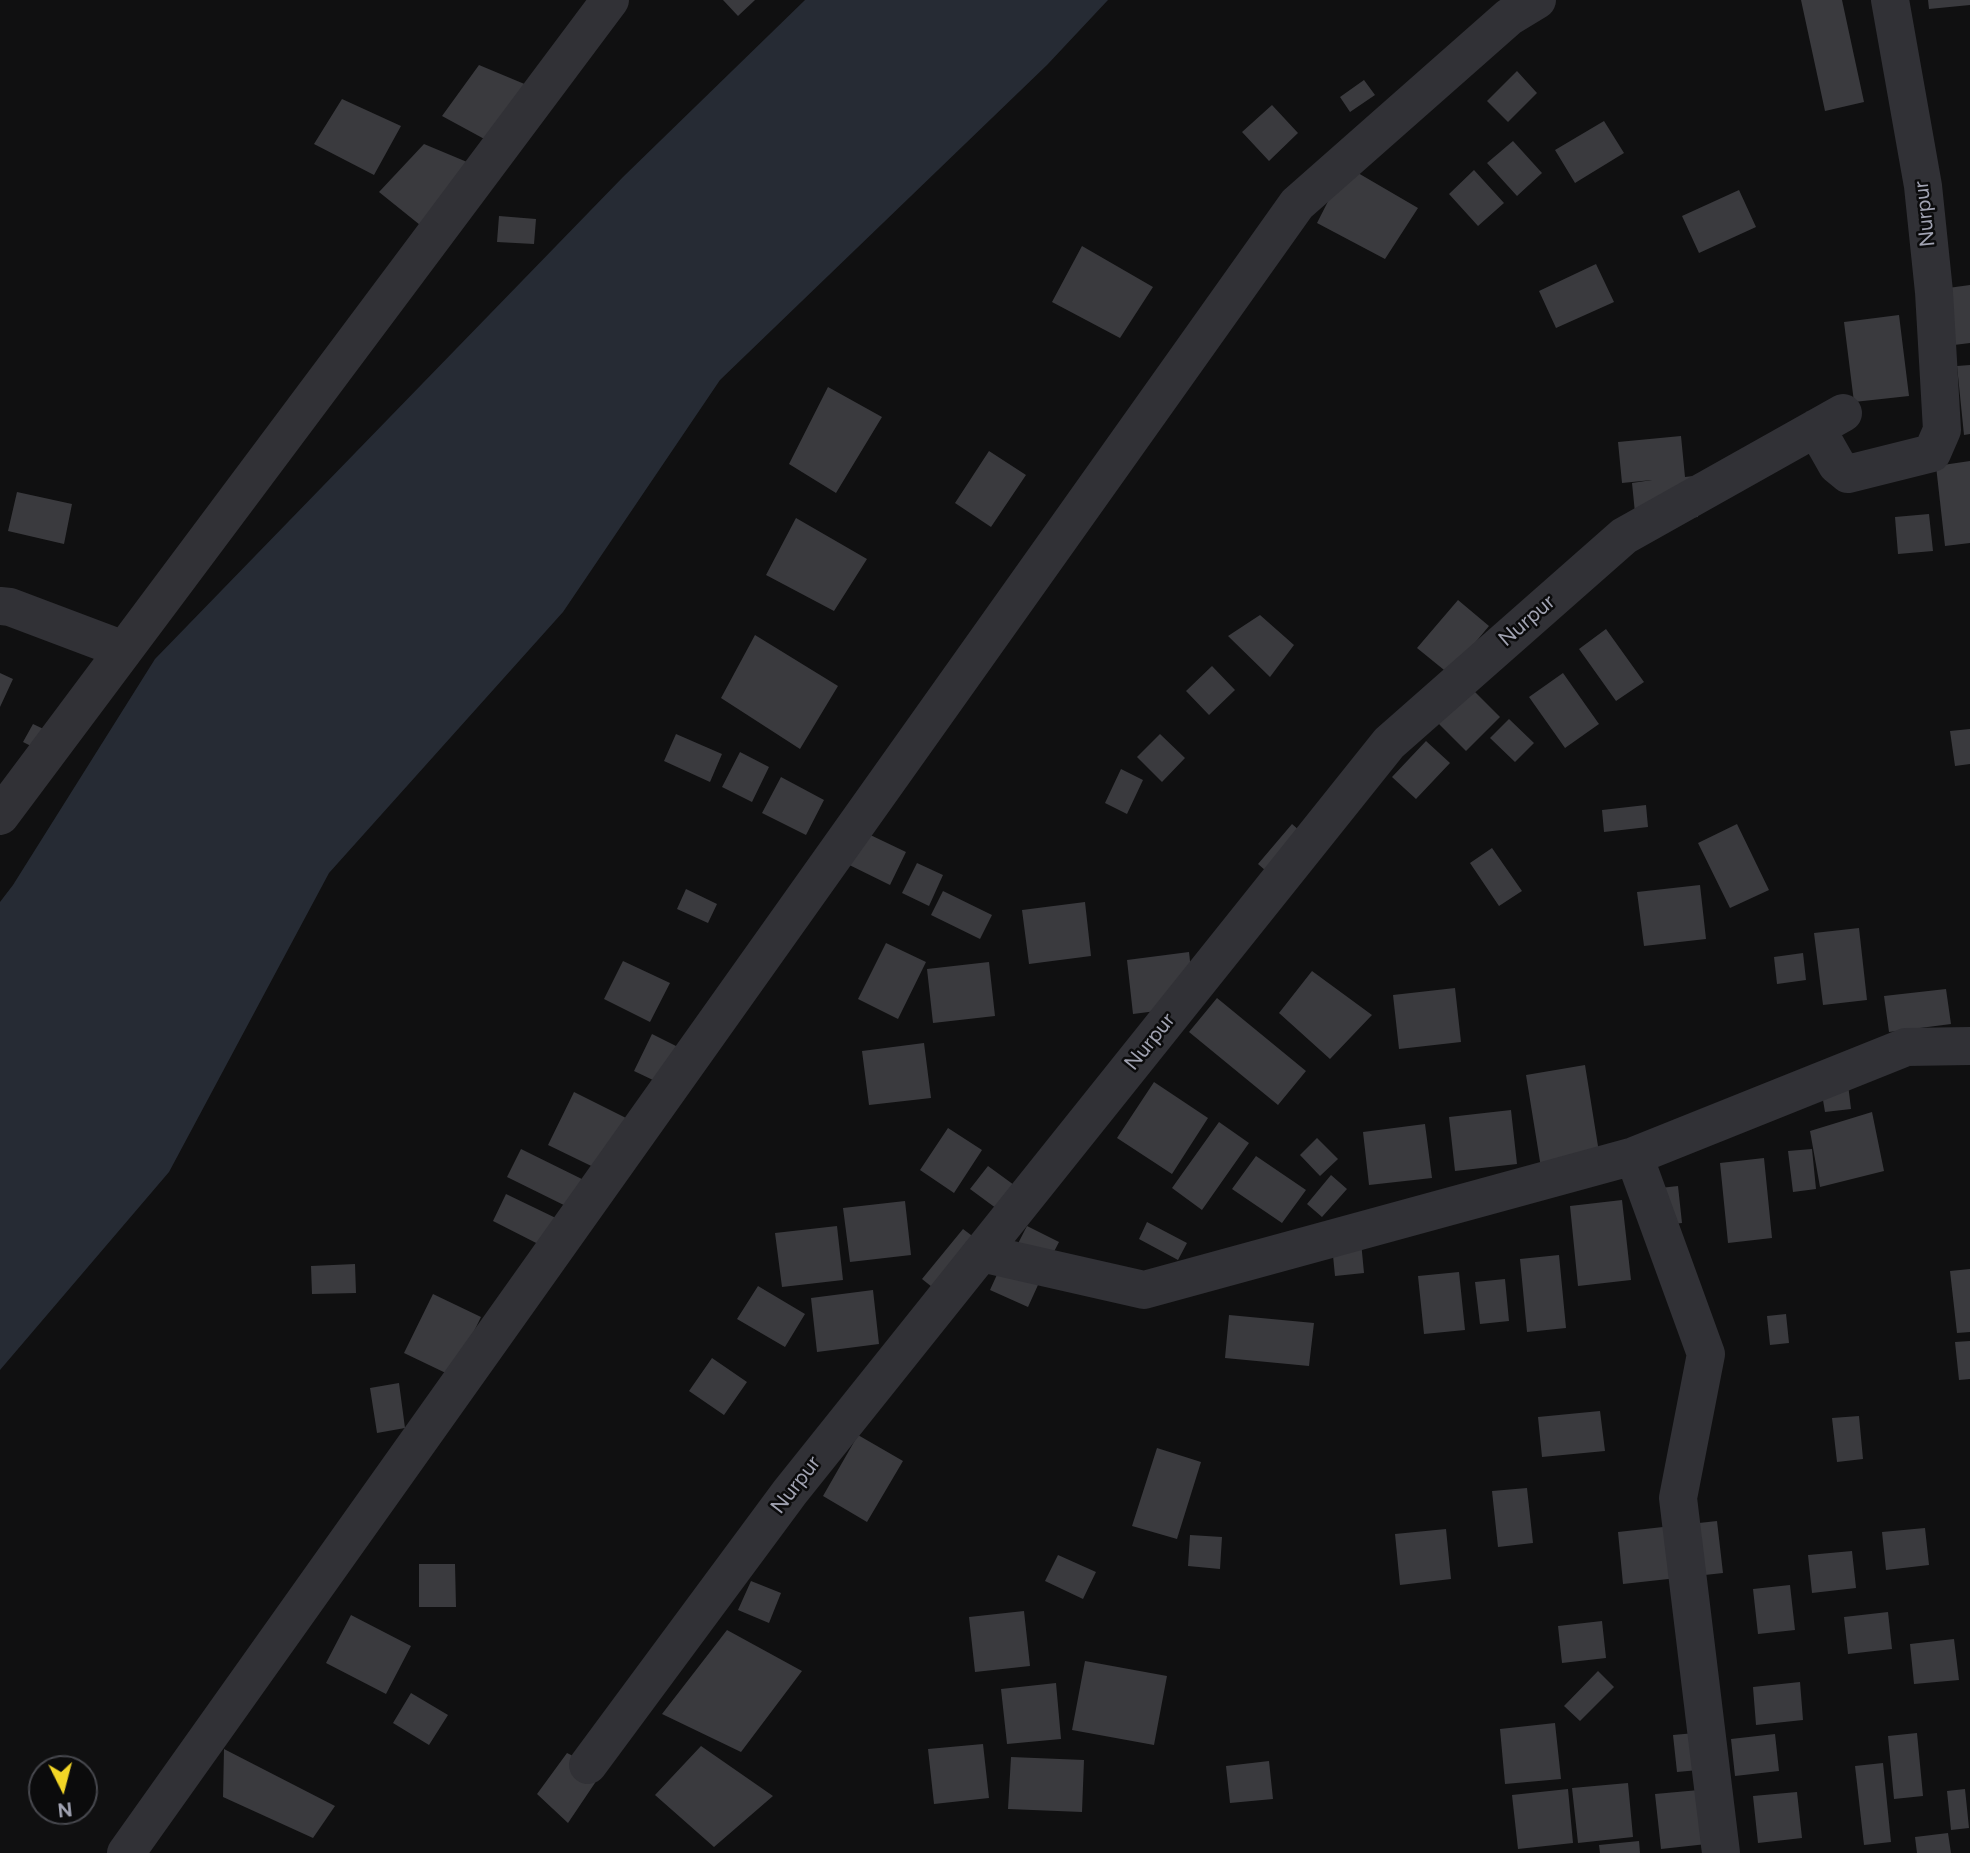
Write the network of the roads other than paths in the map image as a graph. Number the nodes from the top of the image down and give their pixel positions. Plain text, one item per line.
1 (610, 0) edge
2 (1537, 0) edge
3 (1890, 0) edge
4 (0, 606) edge
5 (124, 650) junction
6 (0, 816) edge
7 (1970, 1046) edge
8 (1634, 1156) junction
9 (981, 1253) junction
10 (588, 1765) dead end
11 (126, 1853) edge
12 (1721, 1853) edge

1 - 5 street
2 - 11 street
3 - 9 street, Nurpur
4 - 5 street
5 - 6 street
7 - 8 street
8 - 9 street
8 - 12 street
9 - 10 street, Nurpur

